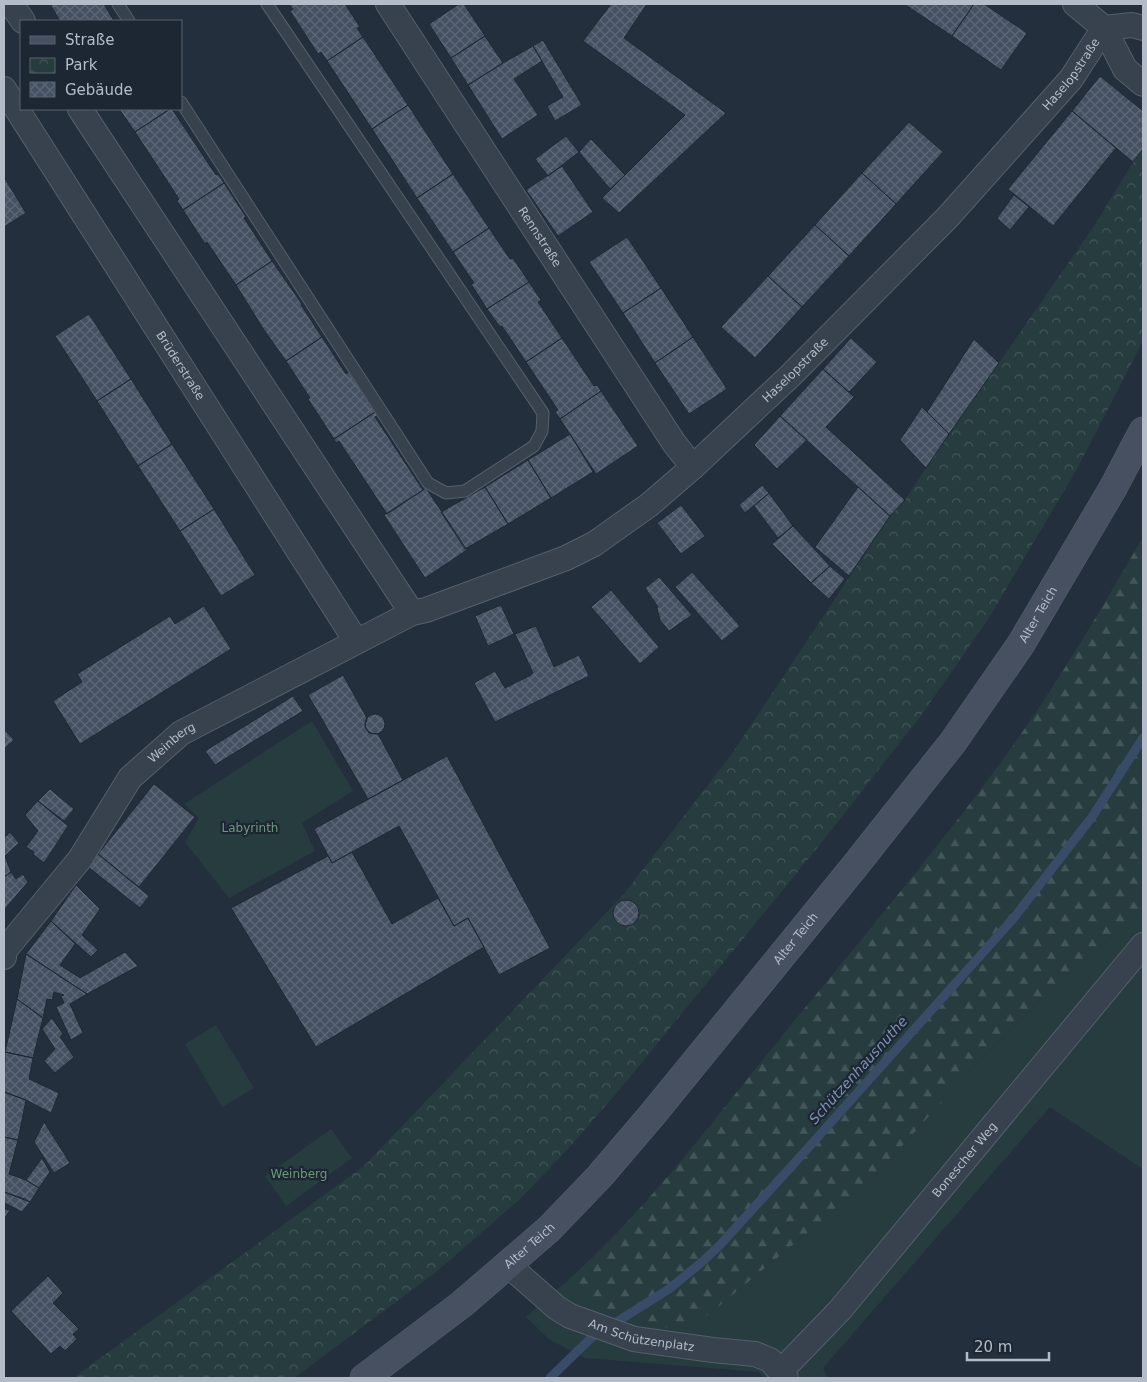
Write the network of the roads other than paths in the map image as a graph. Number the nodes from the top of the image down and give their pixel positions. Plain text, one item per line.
1 (11, 4) edge
2 (118, 4) edge
3 (267, 4) edge
4 (388, 4) edge
5 (1074, 4) edge
6 (22, 20) edge
7 (128, 20) edge
8 (1104, 28) junction
9 (1143, 28) edge
10 (1143, 84) edge
11 (4, 89) edge
12 (182, 104) edge
13 (81, 110) edge
14 (1143, 430) edge
15 (693, 467) junction
16 (412, 613) junction
17 (356, 642) junction
18 (1143, 945) edge
19 (4, 951) edge
20 (508, 1265) junction
21 (783, 1375) edge
22 (364, 1378) edge

1 - 6 street
2 - 7 lane
3 - 12 lane
4 - 15 street, Rennstraße
5 - 8 street
8 - 9 street
8 - 10 street
8 - 15 street, Haselopstraße
11 - 17 street, Brüderstraße
13 - 16 street
14 - 20 main road, Alter Teich
15 - 16 street, Haselopstraße
16 - 17 street, Weinberg
17 - 19 street, Weinberg
18 - 21 street, Bonescher Weg
20 - 21 street, Am Schützenplatz
20 - 22 main road, Alter Teich

